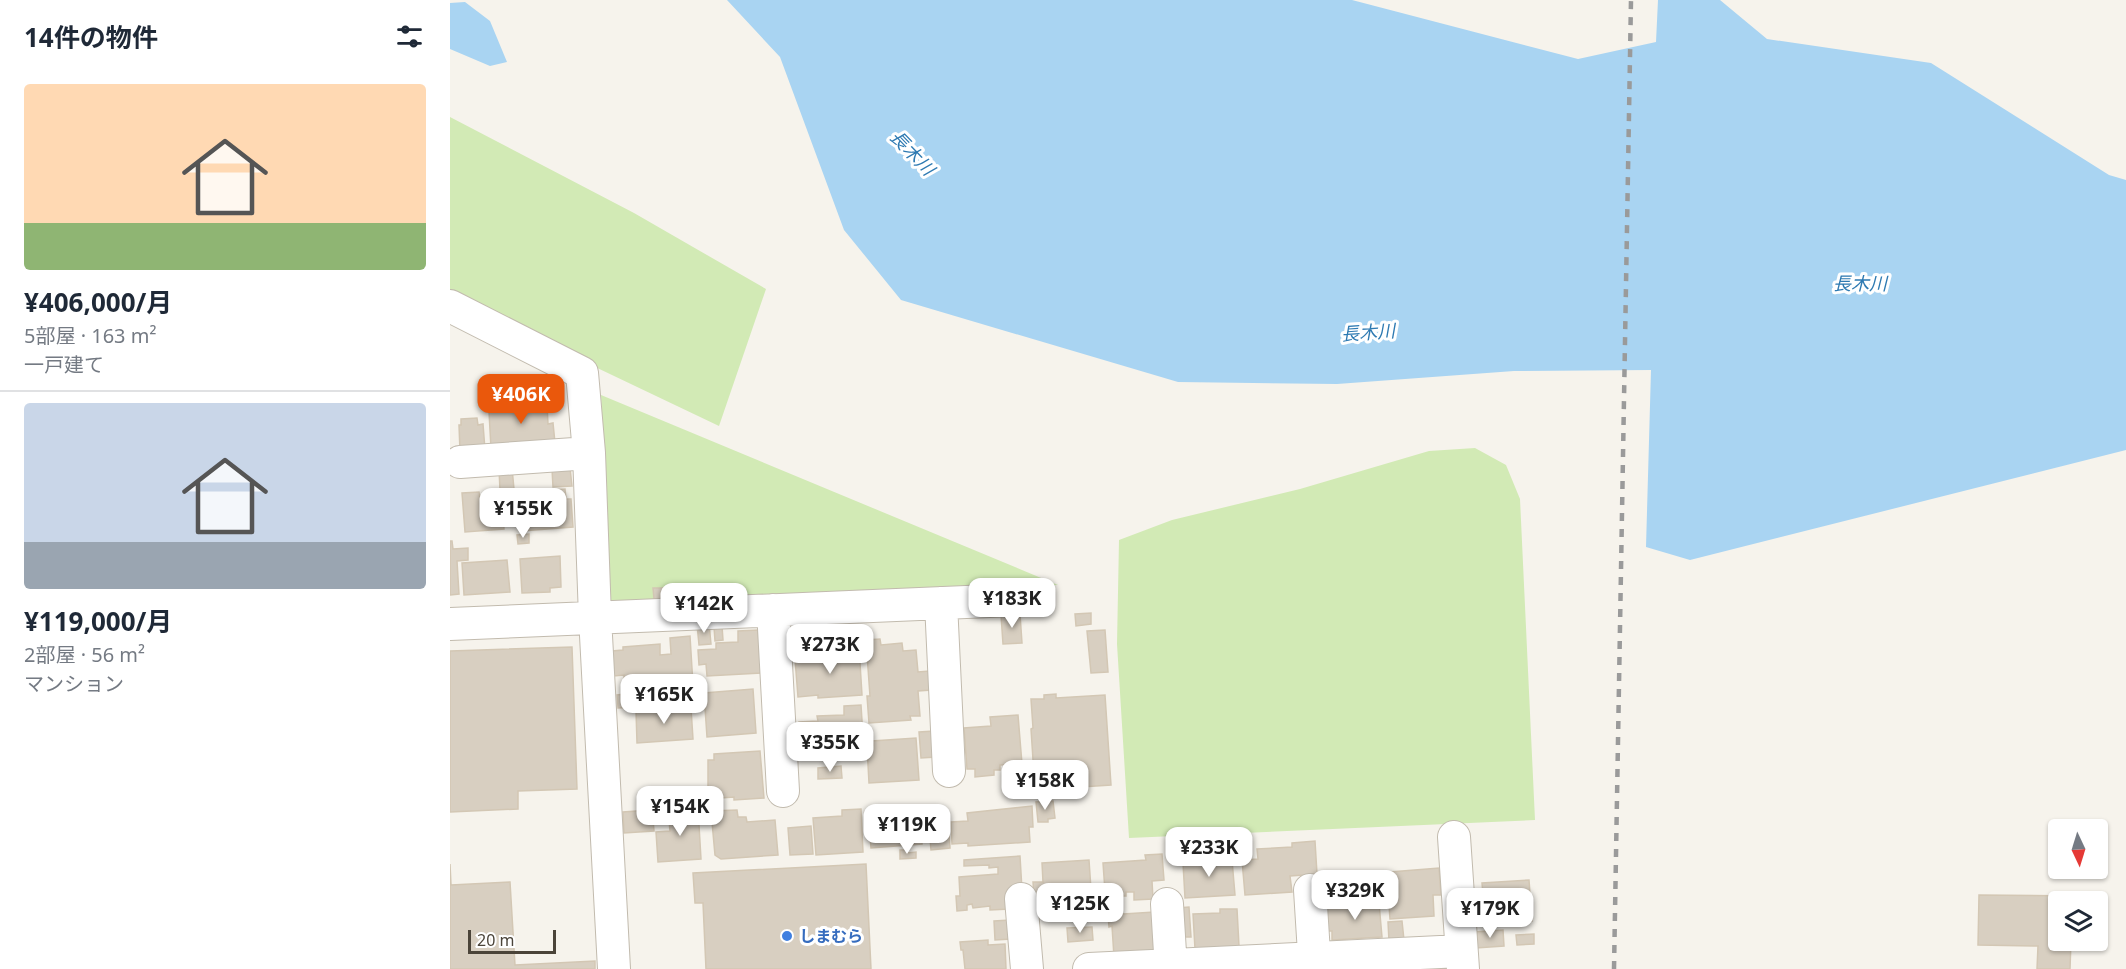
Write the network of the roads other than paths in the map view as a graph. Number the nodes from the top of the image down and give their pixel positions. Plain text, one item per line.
1 (450, 306) edge
2 (589, 453) junction
3 (460, 462) dead end
4 (1013, 600) dead end
5 (941, 603) junction
6 (773, 610) junction
7 (595, 617) junction
8 (450, 624) edge
9 (949, 771) dead end
10 (783, 791) dead end
11 (1454, 837) dead end
12 (1310, 890) dead end
13 (1021, 899) dead end
14 (1167, 904) dead end
15 (1462, 960) edge
16 (1315, 963) edge
17 (1171, 966) edge
18 (614, 969) edge
19 (1027, 969) edge
20 (1089, 969) edge

1 - 2 street
2 - 3 street
2 - 7 street
4 - 5 street
5 - 6 street
5 - 9 street
6 - 7 street
6 - 10 street
7 - 8 street
7 - 18 street
11 - 15 street
12 - 16 street
13 - 19 street
14 - 17 street
15 - 16 street
16 - 17 street
17 - 20 street

